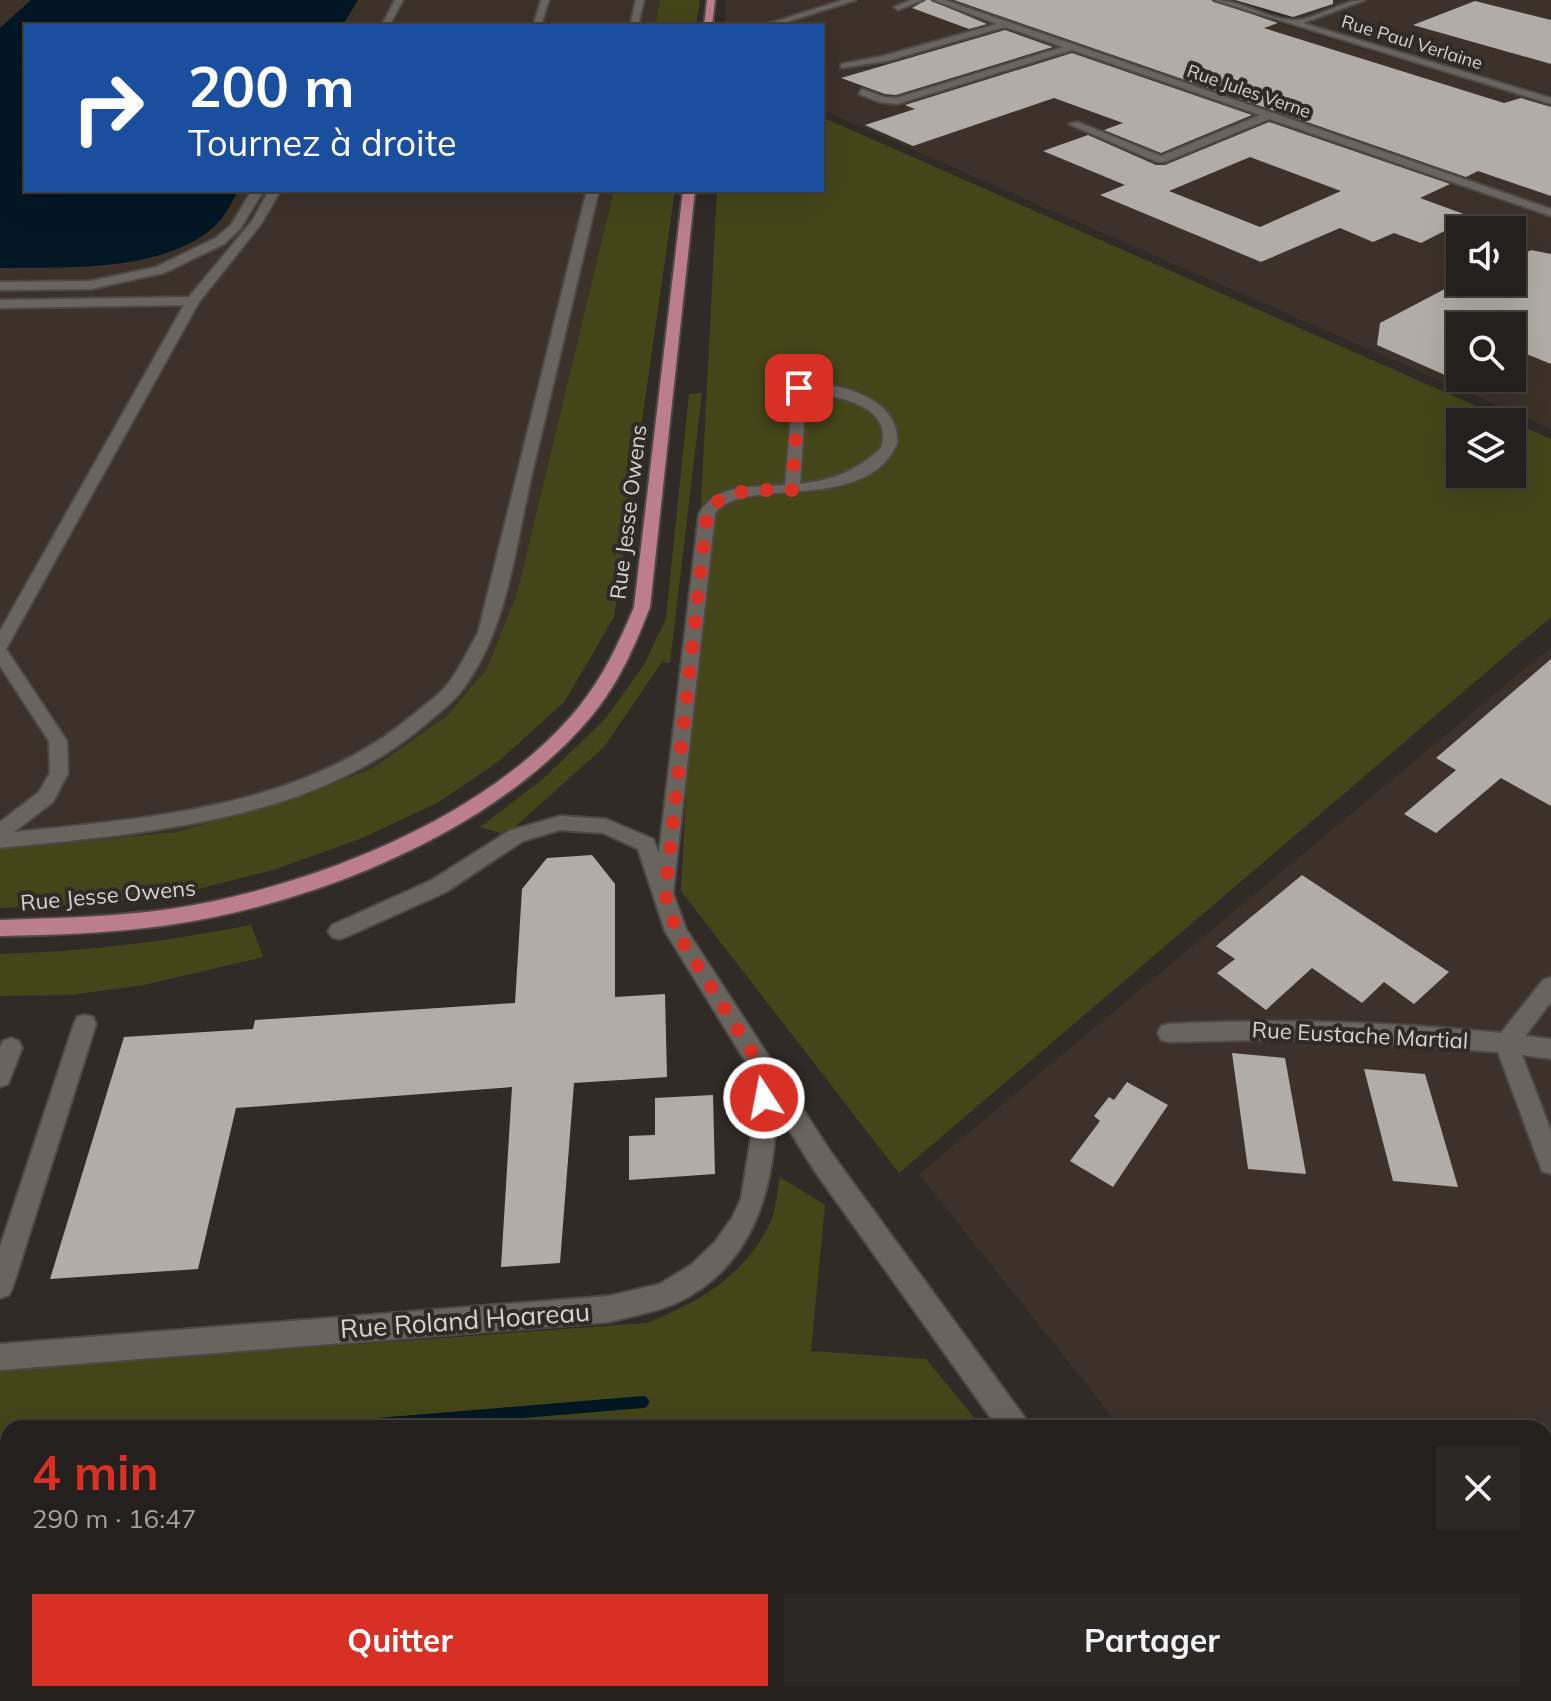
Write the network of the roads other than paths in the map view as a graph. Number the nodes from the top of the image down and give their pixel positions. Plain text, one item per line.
1 (399, 0) edge
2 (545, 0) edge
3 (640, 0) edge
4 (711, 0) edge
5 (823, 0) edge
6 (831, 0) edge
7 (852, 0) edge
8 (919, 0) edge
9 (941, 0) edge
10 (1218, 0) edge
11 (1247, 0) edge
12 (1361, 0) edge
13 (898, 7) dead end
14 (1307, 19) junction
15 (785, 23) edge
16 (1295, 23) junction
17 (386, 24) edge
18 (538, 24) edge
19 (634, 24) edge
20 (708, 24) edge
21 (1005, 24) junction
22 (1072, 47) junction
23 (844, 66) dead end
24 (862, 92) dead end
25 (1551, 101) edge
26 (1269, 115) junction
27 (1074, 124) dead end
28 (257, 192) edge
29 (274, 192) edge
30 (593, 192) edge
31 (689, 192) edge
32 (1551, 213) edge
33 (0, 286) edge
34 (193, 301) junction
35 (0, 304) edge
36 (792, 490) junction
37 (0, 646) edge
38 (0, 653) edge
39 (0, 833) edge
40 (0, 841) edge
41 (665, 893) junction
42 (0, 928) edge
43 (339, 931) dead end
44 (1551, 986) edge
45 (85, 1024) dead end
46 (1169, 1033) dead end
47 (1506, 1043) junction
48 (11, 1048) dead end
49 (1551, 1049) edge
50 (763, 1070) junction
51 (0, 1077) edge
52 (1551, 1163) edge
53 (0, 1286) edge
54 (0, 1357) edge
55 (1009, 1420) edge

1 - 17 street
2 - 18 street
3 - 19 street
4 - 20 main road
5 - 6 street
7 - 15 street
8 - 13 street
9 - 21 street, Rue Jules Verne
10 - 16 street, Rue Paul Verlaine
11 - 14 street
12 - 14 street
14 - 16 street
16 - 25 street, Rue Paul Verlaine
21 - 22 street, Rue Jules Verne
21 - 23 street
22 - 24 street
22 - 26 street, Rue Jules Verne
26 - 27 street
26 - 32 street, Rue Jules Verne
28 - 33 street
29 - 34 street
30 - 40 street
31 - 42 main road, Rue Jesse Owens
34 - 35 street
34 - 37 street
36 - 36 street
36 - 41 street
38 - 39 street
41 - 43 street
41 - 50 street
44 - 47 street
45 - 53 street
46 - 47 street, Rue Eustache Martial
47 - 49 street, Rue Eustache Martial
47 - 52 street
48 - 51 street
50 - 54 street, Rue Roland Hoareau
50 - 55 street

